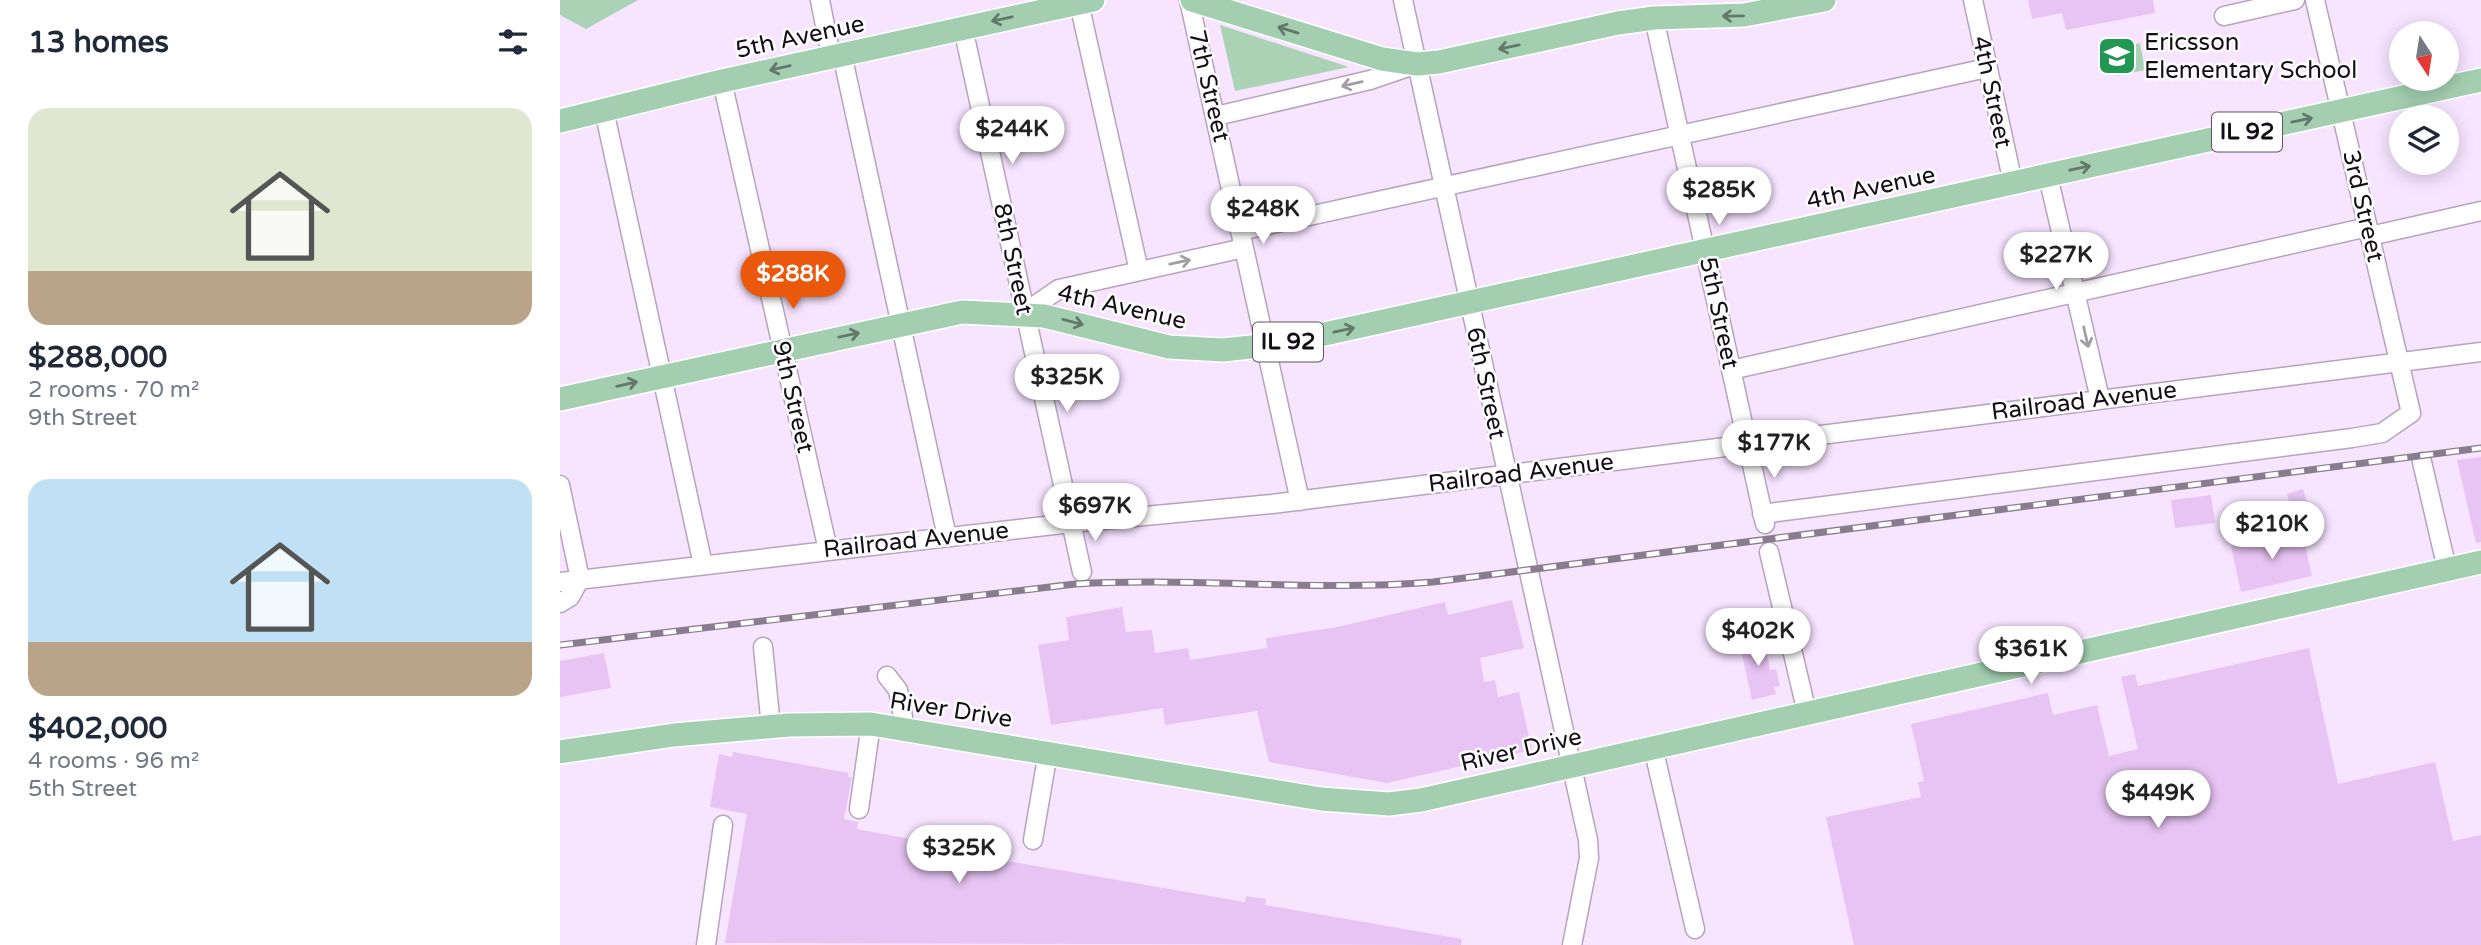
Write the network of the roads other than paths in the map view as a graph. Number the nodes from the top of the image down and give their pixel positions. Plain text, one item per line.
1 (820, 0) edge
2 (1190, 0) edge
3 (1403, 0) edge
4 (1824, 0) edge
5 (1973, 0) edge
6 (2295, 0) edge
7 (2315, 0) edge
8 (1086, 1) edge
9 (2224, 16) dead end
10 (1654, 18) junction
11 (963, 28) junction
12 (836, 55) junction
13 (1417, 64) junction
14 (1987, 68) junction
15 (2481, 80) edge
16 (722, 81) junction
17 (604, 110) junction
18 (2341, 111) junction
19 (1216, 116) junction
20 (560, 121) edge
21 (1680, 135) junction
22 (2048, 176) junction
23 (2013, 183) junction
24 (1444, 186) junction
25 (2481, 212) edge
26 (2369, 231) junction
27 (1242, 239) junction
28 (1705, 251) junction
29 (1139, 271) junction
30 (2076, 293) junction
31 (1469, 303) junction
32 (1024, 313) junction
33 (901, 323) junction
34 (1264, 347) junction
35 (782, 349) junction
36 (2481, 352) edge
37 (2399, 361) junction
38 (1731, 369) junction
39 (659, 376) junction
40 (560, 399) edge
41 (2100, 399) junction
42 (1747, 444) junction
43 (2422, 462) dead end
44 (1506, 475) junction
45 (560, 485) edge
46 (1300, 501) junction
47 (1764, 520) joint
48 (1071, 523) junction
49 (947, 537) junction
50 (828, 550) junction
51 (1769, 552) dead end
52 (2481, 562) edge
53 (703, 565) junction
54 (2447, 569) junction
55 (1082, 572) dead end
56 (580, 579) junction
57 (560, 582) edge
58 (560, 603) edge
59 (763, 647) dead end
60 (887, 676) dead end
61 (1807, 713) junction
62 (871, 724) junction
63 (771, 727) junction
64 (905, 728) junction
65 (1653, 747) junction
66 (560, 752) edge
67 (1048, 752) junction
68 (1570, 765) junction
69 (859, 809) dead end
70 (723, 825) dead end
71 (1032, 840) dead end
72 (1695, 929) dead end
73 (706, 945) edge
74 (1572, 945) edge

1 - 12 street
13 -> 2 main road
2 - 19 street, 7th Street
3 - 13 street, 6th Street
4 -> 10 main road
5 - 14 street, 4th Street
6 - 9 street
7 - 18 street, 3rd Street
8 -> 11 main road, 5th Avenue
8 - 29 street
10 -> 13 main road
10 - 21 street, 5th Street
11 - 12 main road, 5th Avenue
11 - 32 street, 8th Street
12 -> 16 main road, 5th Avenue
12 - 33 street
13 -> 19 street
13 - 24 street, 6th Street
14 - 21 street, 4th Avenue
14 - 23 street, 4th Street
15 - 18 main road, 4th Avenue / IL 92
16 - 17 main road, 5th Avenue
16 - 35 street, 9th Street
17 - 20 main road, 5th Avenue
17 - 39 street
22 -> 18 main road, 4th Avenue / IL 92
18 - 26 street, 3rd Street
19 - 27 street, 7th Street
21 - 24 street, 4th Avenue
21 - 28 street, 5th Street
22 - 23 main road, 4th Avenue / IL 92
22 - 30 street
23 - 28 main road, 4th Avenue / IL 92
24 - 27 street, 4th Avenue
24 - 31 street, 6th Street
25 - 26 street
26 - 30 street
26 - 37 street, 3rd Street
29 -> 27 street, 4th Avenue
27 - 34 street, 7th Street
28 - 31 main road, 4th Avenue / IL 92
28 - 38 street, 5th Street
29 - 32 street, 4th Avenue
30 - 38 street
30 -> 41 street
34 -> 31 main road, 4th Avenue / IL 92
31 - 44 street, 6th Street
32 - 33 main road, 4th Avenue / IL 92
32 -> 34 main road, 4th Avenue / IL 92
32 - 48 street, 8th Street
35 -> 33 main road, 4th Avenue / IL 92
33 - 49 street
34 - 46 street, 7th Street
35 - 39 main road, 4th Avenue / IL 92
35 - 50 street, 9th Street
36 - 37 street, Railroad Avenue
37 - 41 street, Railroad Avenue
37 - 47 street, 3rd Street
38 - 42 street, 5th Street
40 -> 39 main road, 4th Avenue / IL 92
39 - 53 street
41 - 42 street, Railroad Avenue
42 - 44 street, Railroad Avenue
42 - 47 street, 5th Street
43 - 54 street
44 - 46 street, Railroad Avenue
44 - 68 street, 6th Street
45 - 56 street
46 - 48 street, Railroad Avenue
48 - 49 street, Railroad Avenue
48 - 55 street, 8th Street
49 - 50 street, Railroad Avenue
50 - 53 street, Railroad Avenue
51 - 61 street
52 - 54 main road, River Drive
53 - 56 street, Railroad Avenue
54 - 61 main road, River Drive
56 - 57 street, Railroad Avenue
56 - 58 street
59 - 63 street
60 - 64 street
61 - 65 main road, River Drive
62 - 63 main road, River Drive
62 - 64 main road, River Drive
62 - 69 street
63 - 66 main road, River Drive
64 - 67 main road, River Drive
65 - 68 main road, River Drive
65 - 72 street
67 - 68 main road, River Drive
67 - 71 street
68 - 74 street, 6th Street
70 - 73 street

